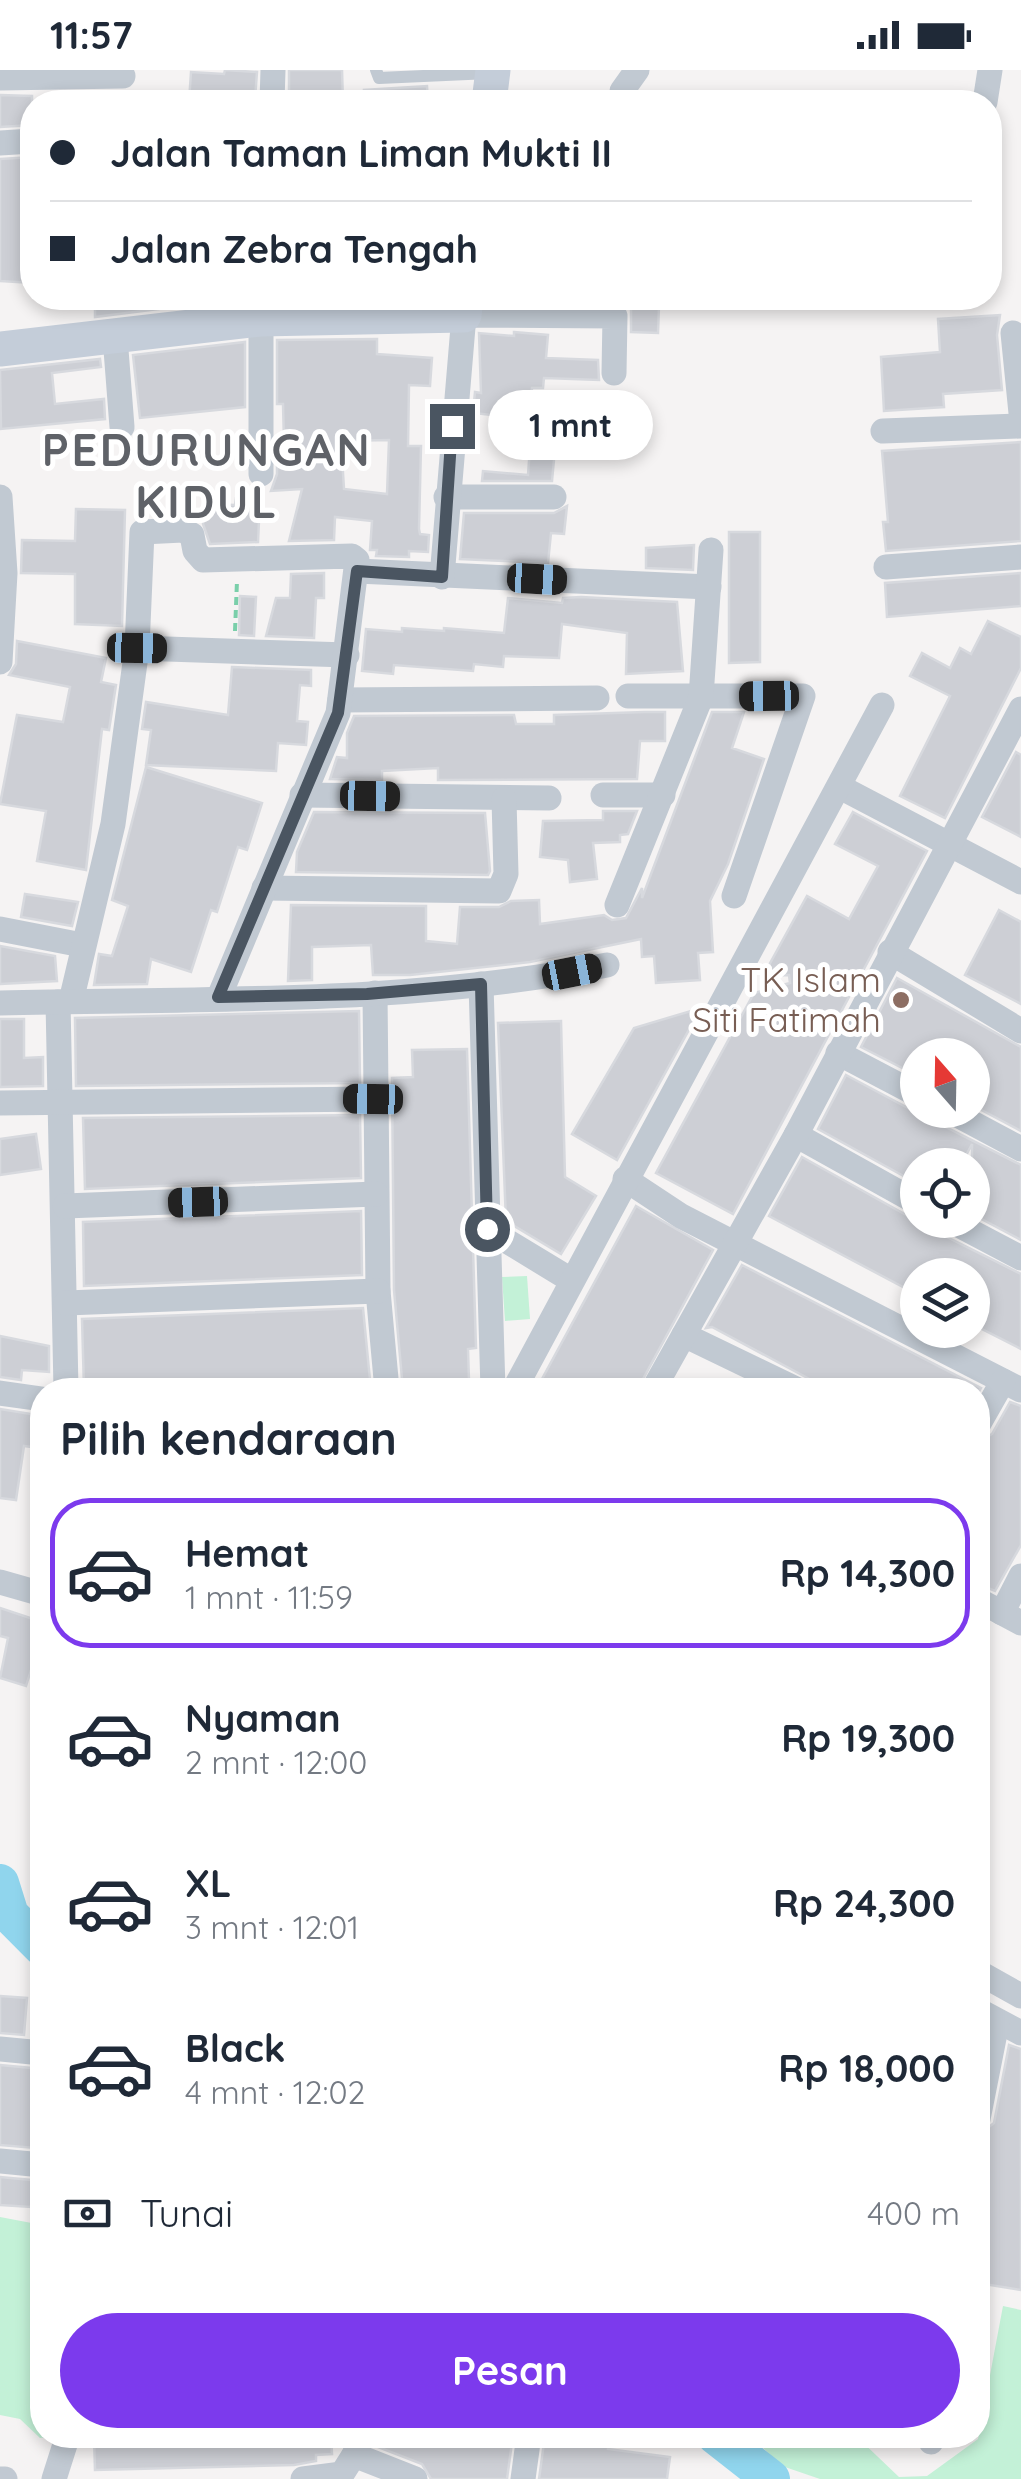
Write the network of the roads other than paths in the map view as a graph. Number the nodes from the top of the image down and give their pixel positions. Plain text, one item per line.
1 (376, 70) edge
2 (122, 76) dead end
3 (0, 78) edge
4 (491, 82) edge
5 (250, 310) edge
6 (260, 310) edge
7 (465, 310) edge
8 (616, 310) edge
9 (1013, 333) dead end
10 (116, 337) junction
11 (0, 349) edge
12 (614, 373) dead end
13 (1021, 413) edge
14 (1021, 426) edge
15 (122, 427) dead end
16 (884, 432) dead end
17 (261, 474) dead end
18 (446, 497) junction
19 (554, 497) dead end
20 (0, 498) edge
21 (710, 550) dead end
22 (1021, 557) edge
23 (886, 567) dead end
24 (357, 571) junction
25 (442, 577) junction
26 (710, 588) junction
27 (137, 648) junction
28 (346, 654) junction
29 (0, 662) edge
30 (628, 696) dead end
31 (597, 698) dead end
32 (701, 698) junction
33 (340, 700) junction
34 (882, 705) dead end
35 (1018, 723) edge
36 (840, 787) junction
37 (302, 795) junction
38 (603, 795) dead end
39 (663, 795) junction
40 (550, 798) dead end
41 (504, 800) junction
42 (952, 844) junction
43 (1021, 882) edge
44 (264, 888) junction
45 (734, 896) dead end
46 (617, 906) dead end
47 (0, 929) edge
48 (82, 945) junction
49 (890, 952) junction
50 (608, 965) dead end
51 (481, 984) junction
52 (375, 993) junction
53 (218, 997) junction
54 (65, 1002) junction
55 (0, 1003) edge
56 (1021, 1030) edge
57 (838, 1054) junction
58 (900, 1085) edge
59 (373, 1099) junction
60 (64, 1102) junction
61 (0, 1103) edge
62 (982, 1128) edge
63 (796, 1136) junction
64 (1021, 1149) edge
65 (625, 1179) junction
66 (900, 1193) edge
67 (376, 1194) junction
68 (64, 1206) junction
69 (487, 1229) junction
70 (983, 1238) edge
71 (737, 1244) junction
72 (1021, 1258) edge
73 (570, 1280) junction
74 (378, 1291) junction
75 (66, 1303) junction
76 (684, 1336) junction
77 (66, 1378) edge
78 (386, 1378) edge
79 (493, 1378) edge
80 (520, 1378) edge
81 (660, 1378) edge
82 (768, 1378) edge
83 (1012, 1385) edge
84 (0, 1393) edge
85 (30, 1397) edge
86 (990, 1411) edge
87 (1021, 1576) edge
88 (0, 1582) edge
89 (30, 1591) edge
90 (1011, 1618) edge
91 (990, 1982) edge
92 (1021, 1996) edge
93 (998, 2022) edge
94 (0, 2050) edge
95 (30, 2052) edge
96 (990, 2061) edge
97 (0, 2161) edge
98 (30, 2164) edge
99 (64, 2448) edge
100 (527, 2448) edge
101 (347, 2461) edge
102 (54, 2479) edge
103 (302, 2479) edge
104 (415, 2479) edge
105 (523, 2479) edge

1 - 4 lane
2 - 3 street
5 - 10 street
6 - 17 street
7 - 18 street
8 - 12 street
9 - 13 street
10 - 11 street
10 - 15 street
14 - 16 street
18 - 19 street
18 - 25 street
20 - 29 street
21 - 26 street
22 - 23 street
24 - 25 street
24 - 27 street
24 - 28 street
25 - 26 street
26 - 32 street
27 - 28 street
27 - 48 street
28 - 33 street
30 - 32 street
31 - 33 street
32 - 39 street
32 - 45 street
33 - 37 street
34 - 36 street
35 - 42 street
36 - 42 street
36 - 65 street
37 - 41 street
37 - 44 street
38 - 39 street
39 - 46 street
40 - 41 street
41 - 44 street
42 - 43 street
42 - 49 street
44 - 53 street
47 - 48 street
48 - 54 street
49 - 56 street
49 - 57 street
50 - 51 street
51 - 52 street
51 - 69 street
52 - 53 street
52 - 59 street
53 - 54 street
54 - 55 street
54 - 60 street
57 - 58 street
57 - 63 street
59 - 60 street
59 - 67 street
60 - 61 street
60 - 68 street
62 - 64 street
63 - 66 street
63 - 71 street
65 - 71 street
65 - 73 street
67 - 68 street
67 - 74 street
68 - 75 street
69 - 73 street
69 - 79 street
70 - 72 street
71 - 76 street
71 - 83 street
73 - 80 street
74 - 75 street
74 - 78 street
75 - 77 street
76 - 81 street
76 - 82 street
83 - 86 street
84 - 85 street
87 - 90 street
88 - 89 street
91 - 92 street
93 - 96 street
94 - 95 street
97 - 98 street
99 - 102 street
100 - 105 street
101 - 103 street
101 - 104 street

